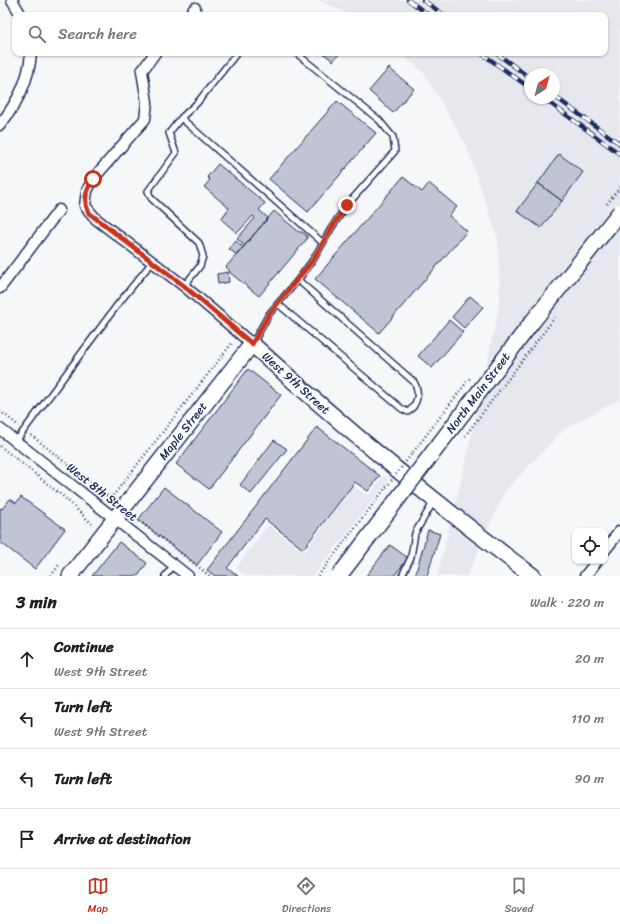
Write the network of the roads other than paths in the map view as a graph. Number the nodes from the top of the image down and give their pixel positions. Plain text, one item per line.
1 (12, 0) edge
2 (19, 12) edge
3 (31, 56) edge
4 (153, 56) edge
5 (235, 56) edge
6 (300, 56) edge
7 (181, 118) junction
8 (0, 125) edge
9 (59, 210) dead end
10 (620, 212) edge
11 (323, 243) junction
12 (153, 261) junction
13 (298, 280) junction
14 (184, 286) junction
15 (0, 288) edge
16 (278, 304) junction
17 (252, 344) junction
18 (0, 429) edge
19 (16, 441) junction
20 (435, 500) junction
21 (118, 513) junction
22 (620, 531) edge
23 (608, 546) edge
24 (595, 564) edge
25 (174, 565) junction
26 (70, 576) edge
27 (166, 576) edge
28 (188, 576) edge
29 (339, 576) edge
30 (402, 576) edge
31 (533, 576) edge
32 (585, 576) edge

1 - 2 street
3 - 8 street
4 - 12 street, West 9th Street
5 - 7 lane
6 - 11 lane
7 - 11 lane
7 - 14 lane
9 - 15 street
10 - 29 street, North Main Street, bridge
11 - 13 lane
12 - 14 street, West 9th Street
12 - 19 lane
13 - 16 lane
13 - 16 lane
14 - 17 street, West 9th Street
16 - 17 lane
17 - 20 street, West 9th Street
17 - 21 street, Maple Street
18 - 19 street, West 8th Street
19 - 21 street, West 8th Street
20 - 30 lane
20 - 31 street, West 9th Street
21 - 25 street, West 8th Street
21 - 26 street, Maple Street
22 - 23 street
24 - 32 street
25 - 27 lane
25 - 28 street, West 8th Street

